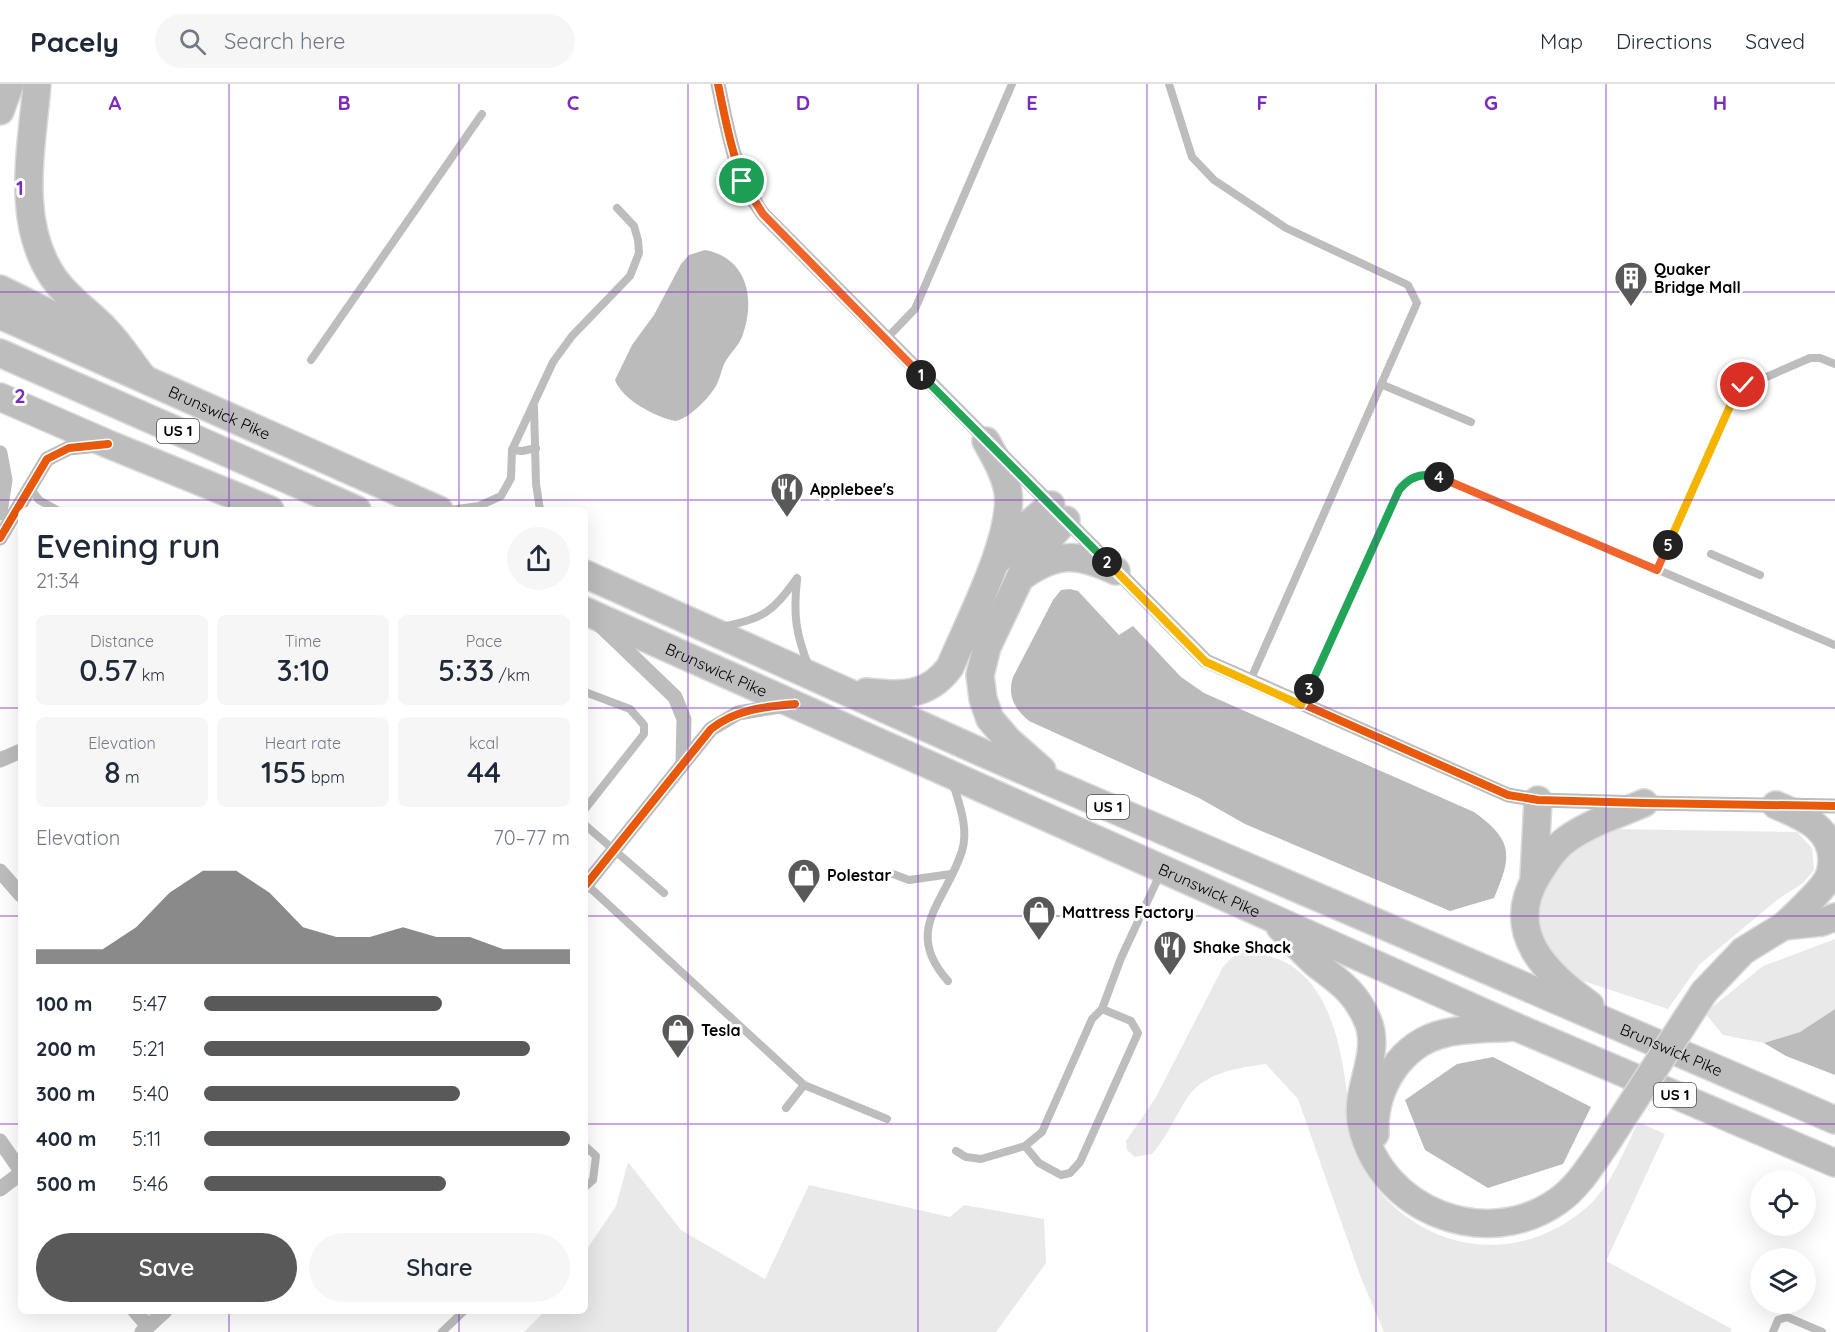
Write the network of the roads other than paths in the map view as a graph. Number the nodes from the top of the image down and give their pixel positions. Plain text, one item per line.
1 (10, 84) edge
2 (37, 84) edge
3 (718, 84) edge
4 (1012, 84) edge
5 (1169, 84) edge
6 (0, 111) edge
7 (483, 114) dead end
8 (617, 208) dead end
9 (0, 289) edge
10 (0, 315) edge
11 (886, 339) junction
12 (0, 353) edge
13 (310, 360) dead end
14 (1835, 364) edge
15 (144, 379) junction
16 (1383, 385) junction
17 (0, 397) edge
18 (534, 407) junction
19 (1471, 422) dead end
20 (986, 441) junction
21 (108, 444) junction
22 (536, 448) junction
23 (512, 450) junction
24 (0, 453) edge
25 (30, 488) junction
26 (52, 507) edge
27 (263, 507) edge
28 (350, 507) edge
29 (432, 507) edge
30 (472, 507) edge
31 (540, 507) edge
32 (1058, 512) junction
33 (11, 516) edge
34 (0, 538) edge
35 (1711, 554) dead end
36 (993, 566) junction
37 (1657, 570) junction
38 (1116, 571) junction
39 (588, 575) edge
40 (1760, 575) dead end
41 (1018, 579) junction
42 (588, 613) edge
43 (588, 615) edge
44 (711, 629) junction
45 (1835, 645) edge
46 (812, 674) junction
47 (1250, 683) junction
48 (837, 686) junction
49 (588, 693) edge
50 (795, 704) junction
51 (1301, 705) junction
52 (18, 752) edge
53 (0, 760) edge
54 (683, 763) junction
55 (950, 773) junction
56 (1059, 786) junction
57 (1538, 800) junction
58 (1644, 803) junction
59 (588, 805) edge
60 (1776, 805) junction
61 (1835, 806) edge
62 (588, 827) edge
63 (615, 849) junction
64 (1163, 868) junction
65 (0, 872) edge
66 (951, 873) junction
67 (893, 874) dead end
68 (588, 882) edge
69 (1533, 884) junction
70 (588, 886) edge
71 (18, 892) edge
72 (664, 893) dead end
73 (1835, 895) edge
74 (1266, 914) junction
75 (1835, 916) edge
76 (1784, 926) junction
77 (948, 981) dead end
78 (1102, 1009) junction
79 (1516, 1026) junction
80 (1633, 1034) junction
81 (804, 1085) junction
82 (786, 1108) dead end
83 (887, 1119) dead end
84 (1835, 1120) edge
85 (0, 1141) edge
86 (1025, 1146) junction
87 (588, 1149) edge
88 (956, 1151) dead end
89 (1835, 1163) edge
90 (18, 1168) edge
91 (18, 1174) edge
92 (1389, 1178) junction
93 (588, 1184) edge
94 (0, 1189) edge
95 (137, 1314) edge
96 (162, 1314) edge
97 (461, 1314) edge
98 (145, 1329) edge
99 (442, 1332) edge
100 (1773, 1332) edge
101 (1821, 1332) edge

1 - 6 highway
2 - 15 highway
3 - 11 street
4 - 11 lane
5 - 16 lane
7 - 13 lane
8 - 18 lane
9 - 15 highway
10 - 15 highway, Brunswick Pike / US 1
11 - 20 street
12 - 28 highway, Brunswick Pike / US 1
14 - 37 lane
15 - 29 highway, Brunswick Pike / US 1
16 - 19 lane
16 - 47 lane
17 - 21 highway
18 - 22 lane
18 - 23 lane
20 - 32 street
20 - 36 highway
21 - 25 street
21 - 27 highway
22 - 23 lane
22 - 31 lane
23 - 30 lane
24 - 33 street
25 - 26 lane
25 - 33 street
32 - 36 highway
32 - 38 street
32 - 41 highway
33 - 34 street
35 - 40 lane
36 - 48 highway
37 - 45 lane
37 - 51 lane
38 - 41 highway
38 - 47 street
39 - 44 highway, Brunswick Pike / US 1
41 - 56 highway
42 - 50 highway, Brunswick Pike / US 1
43 - 54 street
44 - 46 highway, Brunswick Pike / US 1
44 - 46 lane
46 - 48 highway, Brunswick Pike / US 1
47 - 51 street
48 - 56 highway, Brunswick Pike / US 1
49 - 59 lane
50 - 54 street
50 - 55 highway, Brunswick Pike / US 1
51 - 57 street
52 - 53 street
54 - 63 street
55 - 64 highway, Brunswick Pike / US 1
55 - 66 lane
56 - 80 highway, Brunswick Pike / US 1
57 - 58 street
57 - 69 highway
58 - 60 street
58 - 69 highway
60 - 61 street
60 - 76 highway
62 - 63 lane
63 - 68 street
63 - 72 lane
64 - 74 highway, Brunswick Pike / US 1
64 - 78 lane
65 - 71 street
66 - 67 lane
66 - 77 lane
69 - 80 highway
70 - 81 lane
73 - 76 highway
74 - 79 highway, Brunswick Pike / US 1
74 - 92 highway
75 - 76 highway
76 - 92 highway, bridge
78 - 86 lane
78 - 86 lane
79 - 89 highway, Brunswick Pike / US 1
79 - 92 highway
80 - 84 highway, Brunswick Pike / US 1
81 - 82 lane
81 - 83 lane
85 - 90 street
86 - 88 lane
87 - 93 lane
91 - 94 street
95 - 98 street
96 - 98 street
97 - 99 lane
100 - 101 lane

